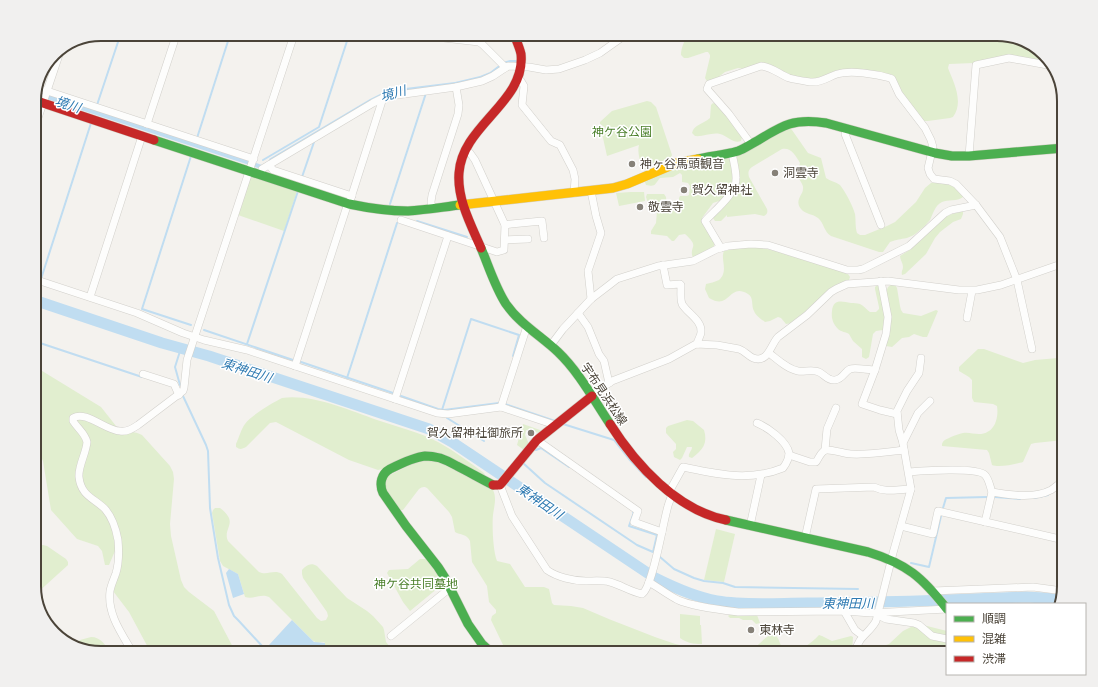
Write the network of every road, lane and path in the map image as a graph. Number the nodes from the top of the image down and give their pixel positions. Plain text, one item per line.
1 (174, 41) edge
2 (292, 41) edge
3 (470, 41) edge
4 (517, 41) edge
5 (617, 41) edge
6 (479, 42) joint
7 (56, 62) edge
8 (521, 64) junction
9 (1043, 64) edge
10 (503, 66) junction
11 (518, 80) junction
12 (456, 87) junction
13 (43, 97) edge
14 (383, 98) junction
15 (147, 124) junction
16 (847, 129) junction
17 (142, 136) junction
18 (751, 144) junction
19 (1057, 149) edge
20 (465, 151) junction
21 (732, 152) junction
22 (932, 152) junction
23 (969, 156) junction
24 (252, 164) junction
25 (269, 165) junction
26 (261, 174) junction
27 (592, 191) junction
28 (574, 193) junction
29 (350, 201) junction
30 (494, 202) junction
31 (463, 205) junction
32 (976, 205) junction
33 (432, 209) junction
34 (401, 220) dead end
35 (505, 225) junction
36 (881, 225) dead end
37 (448, 236) junction
38 (544, 238) dead end
39 (528, 239) dead end
40 (505, 240) junction
41 (481, 247) junction
42 (721, 248) junction
43 (663, 265) junction
44 (1057, 266) edge
45 (1018, 280) junction
46 (41, 281) edge
47 (882, 281) junction
48 (972, 291) junction
49 (90, 297) junction
50 (591, 299) junction
51 (578, 313) junction
52 (967, 318) dead end
53 (527, 326) junction
54 (194, 339) junction
55 (697, 344) junction
56 (551, 345) junction
57 (1032, 349) dead end
58 (769, 352) junction
59 (921, 358) dead end
60 (295, 366) junction
61 (874, 370) junction
62 (143, 374) dead end
63 (609, 383) junction
64 (179, 394) junction
65 (591, 396) junction
66 (395, 399) junction
67 (930, 401) dead end
68 (501, 407) junction
69 (836, 408) dead end
70 (897, 414) junction
71 (757, 422) dead end
72 (555, 425) junction
73 (537, 440) junction
74 (903, 446) junction
75 (825, 450) junction
76 (789, 455) junction
77 (908, 472) junction
78 (761, 475) junction
79 (500, 484) junction
80 (1057, 485) edge
81 (911, 489) junction
82 (992, 492) junction
83 (671, 493) junction
84 (985, 522) junction
85 (750, 526) junction
86 (901, 526) junction
87 (662, 532) junction
88 (805, 538) junction
89 (1057, 538) edge
90 (891, 560) junction
91 (649, 581) junction
92 (450, 588) junction
93 (1056, 590) edge
94 (934, 592) junction
95 (946, 609) edge
96 (844, 611) junction
97 (878, 611) junction
98 (391, 636) dead end
99 (863, 636) junction
100 (946, 639) edge
101 (129, 646) edge
102 (484, 646) edge
103 (857, 646) edge

1 - 15 street
2 - 24 street
3 - 6 street
4 - 8 street, 宇布見浜松線
5 - 8 street
6 - 10 street
7 - 13 street
8 - 10 street
8 - 11 street, 宇布見浜松線
9 - 23 street
10 - 12 street
11 - 20 street, 宇布見浜松線
11 - 28 street
12 - 14 street
12 - 33 street
13 - 15 street
13 - 17 street
14 - 25 street
14 - 29 street
15 - 24 street
16 - 18 street
16 - 22 street
16 - 36 street
17 - 24 street
17 - 49 street
18 - 21 street
18 - 22 street
19 - 23 street
20 - 30 street
20 - 31 street, 宇布見浜松線
21 - 27 street
21 - 42 street
22 - 23 street
22 - 32 street
24 - 26 street
24 - 54 street
25 - 26 street
25 - 29 street
26 - 29 street
27 - 28 street
27 - 50 street
28 - 30 street
29 - 33 street
29 - 60 street
30 - 31 street
30 - 35 street
31 - 33 street
31 - 41 street, 宇布見浜松線
32 - 42 street
32 - 45 street
34 - 37 street
35 - 38 street
35 - 40 street
37 - 41 street
37 - 66 street
39 - 40 street
40 - 41 street
41 - 53 street, 宇布見浜松線
42 - 43 street
43 - 50 street
43 - 55 street
44 - 45 street
45 - 48 street
45 - 57 street
46 - 49 street
47 - 48 street
47 - 58 street
47 - 61 street
48 - 52 street
49 - 54 street
50 - 51 street
51 - 56 street
51 - 63 street
53 - 56 street, 宇布見浜松線
53 - 68 street
54 - 60 street
54 - 64 street
55 - 58 street
55 - 63 street
56 - 65 street, 宇布見浜松線
58 - 61 street
59 - 70 street
60 - 66 street
61 - 70 street
62 - 64 street
63 - 65 street
64 - 101 street
65 - 72 street
65 - 83 street, 宇布見浜松線
66 - 68 street
67 - 74 street
68 - 72 street
69 - 75 street
70 - 74 street
71 - 76 street
72 - 73 street
73 - 79 street
73 - 87 street
74 - 75 street
74 - 77 street
75 - 76 street
76 - 78 street
77 - 81 street
77 - 82 street
78 - 83 street
78 - 85 street
79 - 91 street
79 - 92 street
80 - 82 street
81 - 86 street
81 - 88 street
82 - 84 street
83 - 85 street, 宇布見浜松線
83 - 87 street
84 - 86 street
84 - 89 street
85 - 88 street, 宇布見浜松線
86 - 90 street
87 - 91 street
88 - 90 street, 宇布見浜松線
90 - 94 street, 宇布見浜松線
90 - 97 street
91 - 96 street
92 - 98 street
92 - 102 street
93 - 94 street
94 - 95 street, 宇布見浜松線
95 - 97 street
96 - 97 street
96 - 99 street
97 - 99 street
97 - 100 street
99 - 103 street

